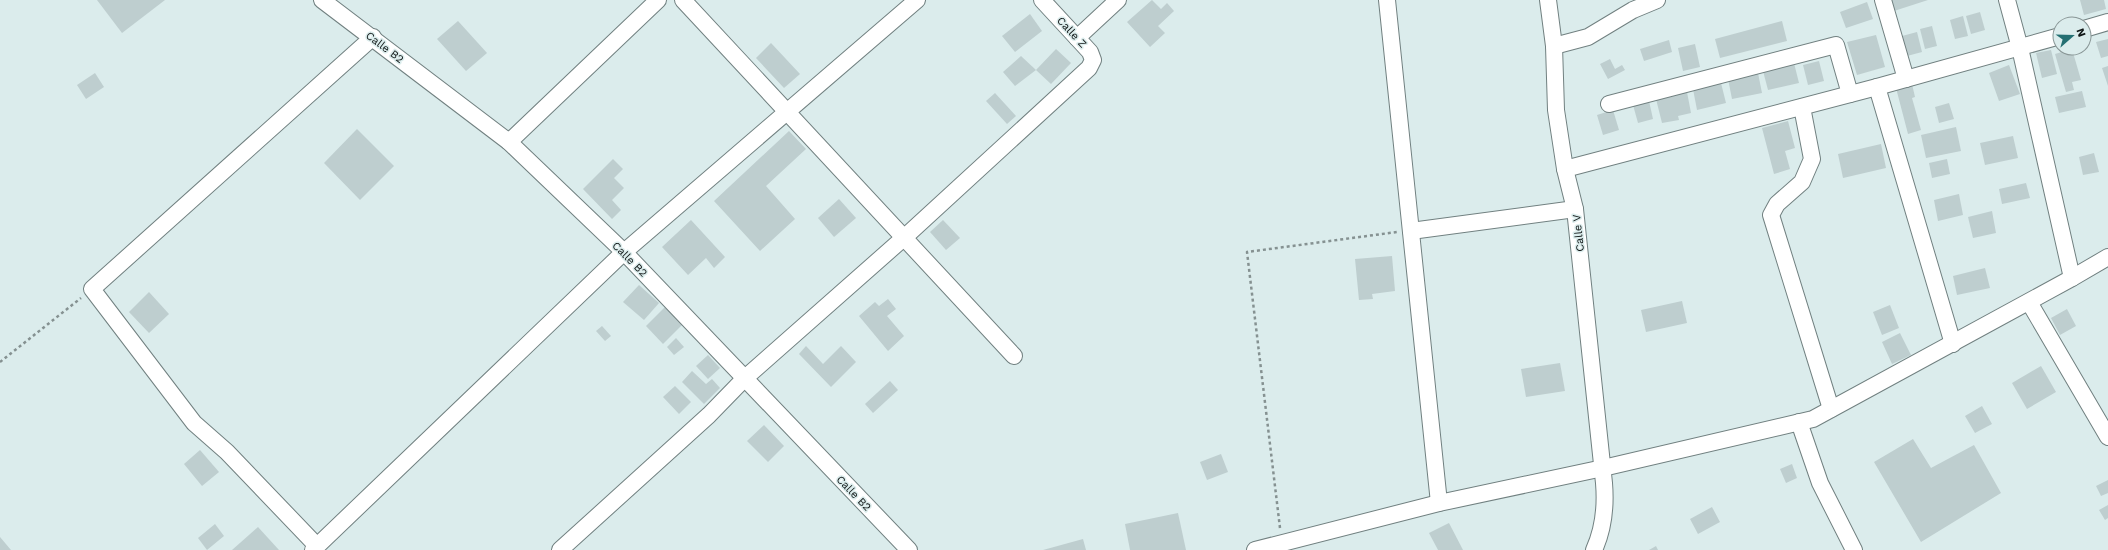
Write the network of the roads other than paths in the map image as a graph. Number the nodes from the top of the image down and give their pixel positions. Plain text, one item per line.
1 (322, 0) edge
2 (658, 0) edge
3 (683, 0) edge
4 (917, 0) edge
5 (1042, 0) edge
6 (1118, 0) edge
7 (1387, 0) edge
8 (1548, 0) edge
9 (1657, 0) edge
10 (1883, 0) edge
11 (2007, 0) edge
12 (2108, 22) edge
13 (2092, 27) edge
14 (373, 37) junction
15 (1077, 38) junction
16 (2052, 38) edge
17 (1554, 46) junction
18 (2020, 48) junction
19 (1906, 79) junction
20 (1877, 87) junction
21 (1850, 94) junction
22 (1609, 104) dead end
23 (1802, 106) junction
24 (787, 112) junction
25 (509, 142) junction
26 (1565, 169) junction
27 (1575, 209) junction
28 (1411, 230) junction
29 (904, 238) junction
30 (624, 252) junction
31 (2108, 257) edge
32 (2072, 278) junction
33 (2029, 302) junction
34 (1953, 344) junction
35 (1014, 356) dead end
36 (745, 378) junction
37 (1831, 409) junction
38 (1799, 422) junction
39 (2108, 437) edge
40 (1603, 468) junction
41 (1439, 503) junction
42 (315, 548) edge
43 (560, 550) edge
44 (909, 550) edge
45 (1255, 550) edge
46 (1594, 550) edge
47 (1854, 550) edge

1 - 14 street, Calle B2
2 - 25 street
3 - 24 street
4 - 24 street
5 - 15 street, Calle Z
6 - 15 street
7 - 28 street
8 - 17 street, Calle V
9 - 17 street
10 - 19 street
11 - 18 street
12 - 13 street
14 - 25 street, Calle B2
14 - 42 street
15 - 29 street, Calle Z
16 - 18 street
17 - 26 street, Calle V
18 - 19 street
18 - 32 street
19 - 20 street
20 - 21 street
20 - 34 street
21 - 22 street
21 - 23 street
23 - 26 street
23 - 37 street
24 - 29 street
24 - 30 street
25 - 30 street, Calle B2
26 - 27 street, Calle V
27 - 28 street
27 - 40 street, Calle V
28 - 41 street
29 - 35 street
29 - 36 street
30 - 36 street, Calle B2
30 - 42 street
31 - 32 street
32 - 33 street
33 - 34 street
33 - 39 street
34 - 37 street
36 - 43 street
36 - 44 street, Calle B2
37 - 38 street
38 - 40 street
38 - 47 street
40 - 41 street
40 - 46 street, Calle V
41 - 45 street

